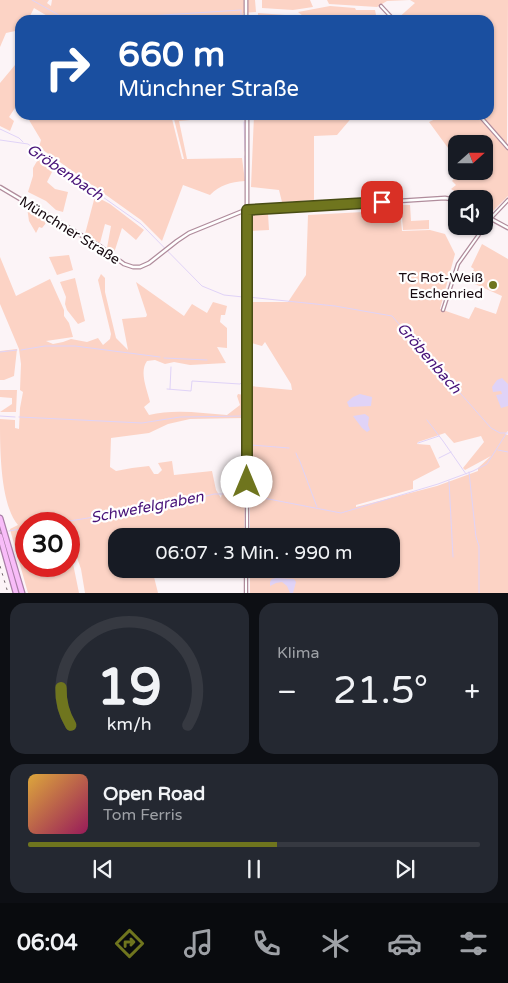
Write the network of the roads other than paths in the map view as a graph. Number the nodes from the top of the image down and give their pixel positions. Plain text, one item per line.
1 (246, 0) edge
2 (381, 6) dead end
3 (246, 15) edge
4 (389, 15) edge
5 (247, 120) edge
6 (483, 120) edge
7 (508, 148) edge
8 (0, 187) edge
9 (448, 198) edge
10 (508, 200) edge
11 (247, 212) junction
12 (493, 216) edge
13 (493, 220) edge
14 (508, 228) edge
15 (479, 235) edge
16 (443, 310) dead end
17 (0, 518) edge
18 (247, 528) edge
19 (0, 536) edge
20 (246, 578) edge
21 (16, 593) edge
22 (22, 593) edge
23 (246, 593) edge

1 - 3 street
2 - 4 street
5 - 11 street
6 - 7 street
8 - 11 street, Münchner Straße
9 - 11 street, Münchner Straße
10 - 12 street
11 - 18 street
13 - 14 street
15 - 16 street
17 - 22 highway
19 - 21 highway
20 - 23 street

